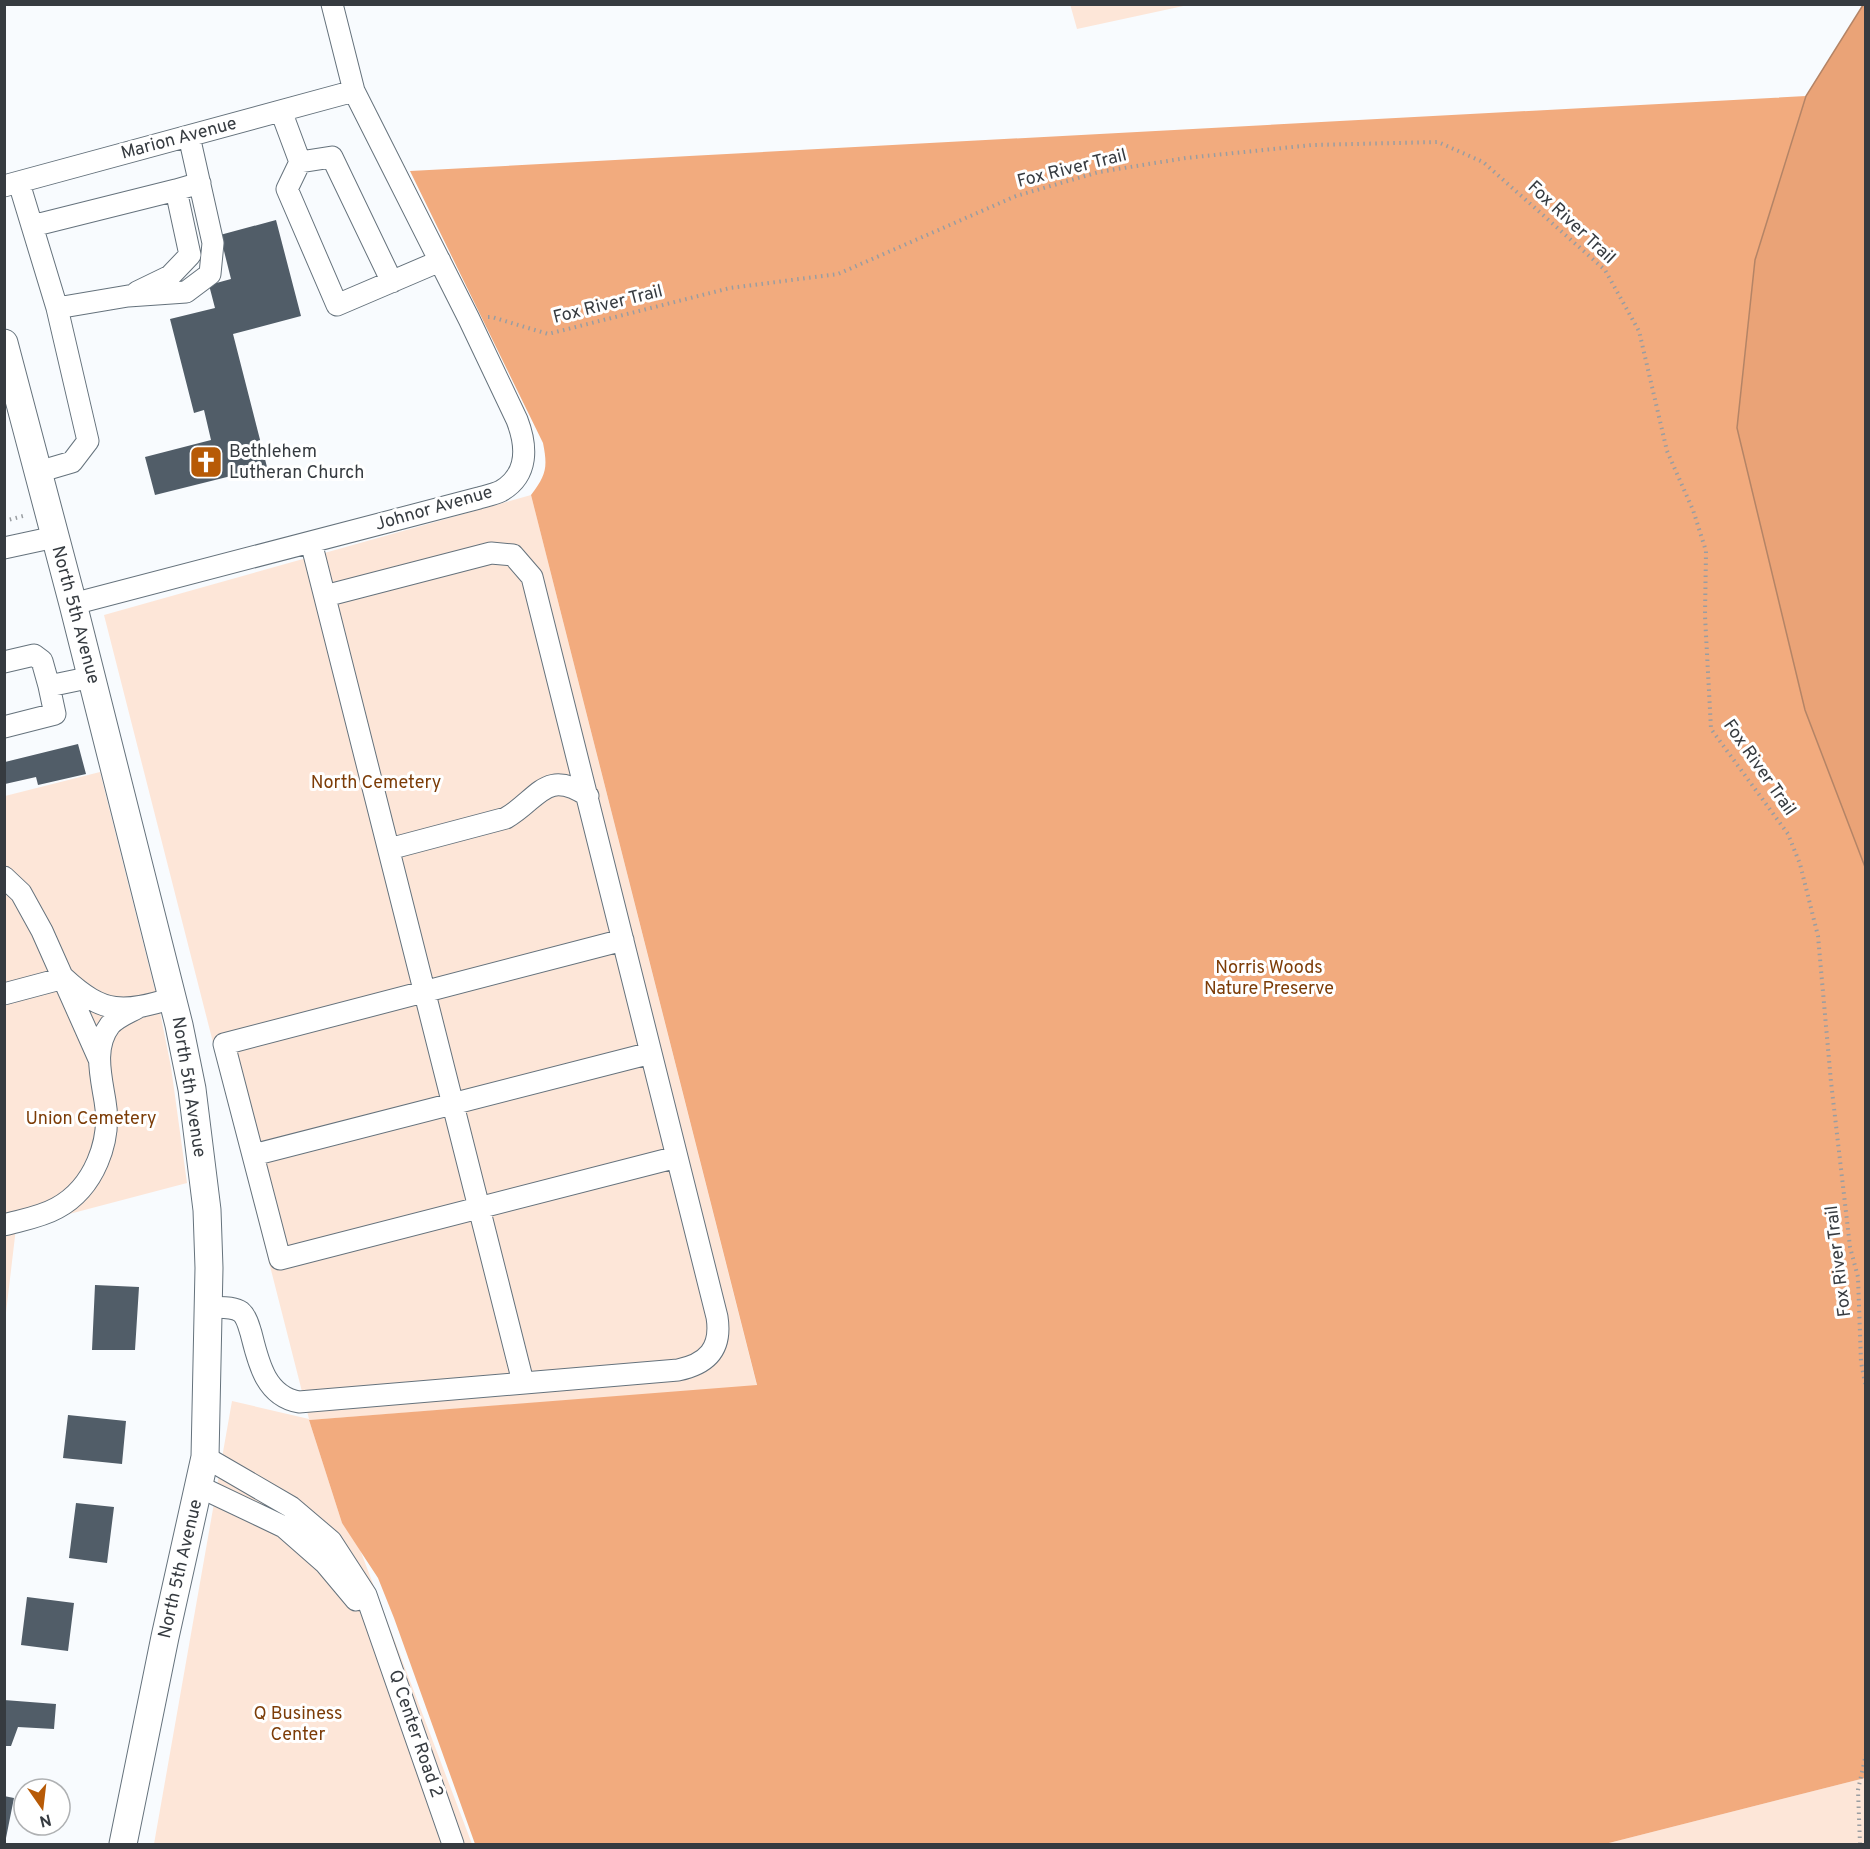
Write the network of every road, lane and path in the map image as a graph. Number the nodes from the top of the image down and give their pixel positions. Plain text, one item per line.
1 (332, 4) edge
2 (354, 91) junction
3 (281, 111) junction
4 (189, 136) junction
5 (300, 162) junction
6 (200, 183) junction
7 (12, 184) edge
8 (176, 190) junction
9 (32, 226) junction
10 (440, 261) junction
11 (392, 282) junction
12 (128, 296) junction
13 (57, 308) junction
14 (469, 319) junction
15 (4, 343) edge
16 (38, 472) junction
17 (23, 516) dead end
18 (4, 521) edge
19 (55, 537) junction
20 (311, 542) junction
21 (4, 548) edge
22 (325, 596) junction
23 (74, 604) junction
24 (4, 662) edge
25 (92, 677) junction
26 (49, 686) junction
27 (4, 727) edge
28 (588, 796) junction
29 (389, 849) junction
30 (4, 877) edge
31 (623, 940) junction
32 (64, 978) junction
33 (424, 991) junction
34 (4, 994) edge
35 (173, 998) junction
36 (137, 1008) junction
37 (651, 1053) junction
38 (99, 1059) junction
39 (453, 1103) junction
40 (253, 1155) junction
41 (677, 1157) junction
42 (478, 1207) junction
43 (4, 1225) edge
44 (209, 1307) junction
45 (523, 1382) junction
46 (1866, 1388) edge
47 (205, 1457) junction
48 (200, 1487) junction
49 (376, 1623) junction
50 (1866, 1754) edge
51 (123, 1845) edge
52 (453, 1845) edge
53 (1860, 1845) edge

1 - 2 street, Johnor Avenue
2 - 3 street, Marion Avenue
2 - 10 street, Johnor Avenue
3 - 4 street, Marion Avenue
3 - 5 street
4 - 6 street
4 - 7 street, Marion Avenue
5 - 11 street
5 - 11 street
6 - 8 street
6 - 12 street
7 - 9 street
8 - 9 street
8 - 12 street
9 - 13 street
10 - 11 street
10 - 14 street, Johnor Avenue
12 - 13 street
13 - 16 street
14 - 20 street, Johnor Avenue
14 - 46 path, Fox River Trail
15 - 16 main road, North 5th Avenue
16 - 19 main road, North 5th Avenue
17 - 18 path
19 - 21 street
19 - 23 main road, North 5th Avenue
20 - 22 street
20 - 23 street, Johnor Avenue
22 - 28 street
22 - 29 street
23 - 25 main road, North 5th Avenue
24 - 26 street
25 - 26 street
25 - 35 main road, North 5th Avenue
26 - 27 street
28 - 29 street
28 - 31 street
29 - 33 street
30 - 32 street
31 - 33 street
31 - 37 street
32 - 34 street
32 - 36 street
32 - 38 street
33 - 39 street
33 - 40 street
35 - 36 street
35 - 44 main road, North 5th Avenue
36 - 38 street
37 - 39 street
37 - 41 street
38 - 43 street
39 - 40 street
39 - 42 street
40 - 42 street
41 - 42 street
41 - 45 street
42 - 45 street
44 - 45 street
44 - 47 main road, North 5th Avenue
47 - 48 main road, North 5th Avenue
47 - 49 street, Q Center Road 2
48 - 49 street
48 - 51 main road, North 5th Avenue
49 - 52 street, Q Center Road 2
50 - 53 path

